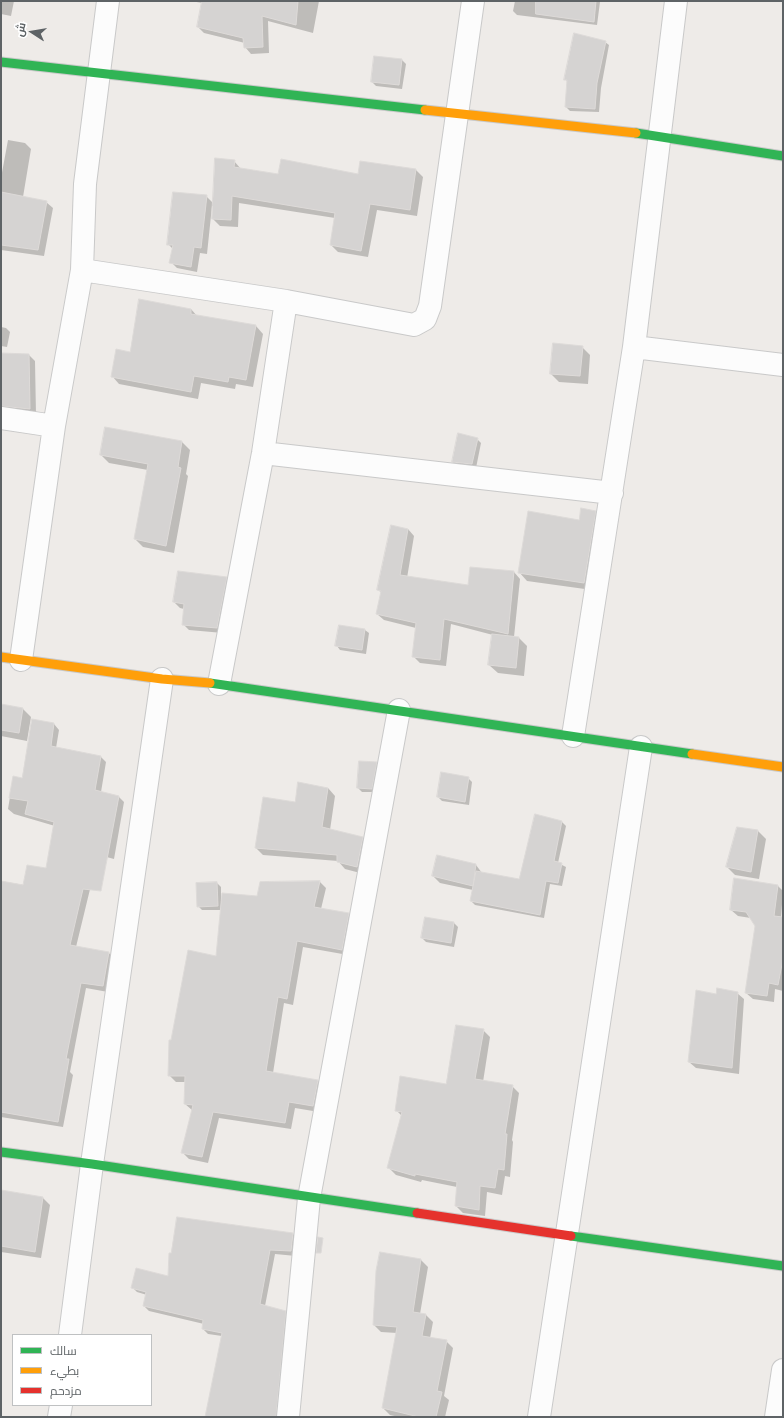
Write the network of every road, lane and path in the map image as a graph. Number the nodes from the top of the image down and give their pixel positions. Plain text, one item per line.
1 (108, 1) edge
2 (473, 1) edge
3 (676, 1) edge
4 (1, 62) edge
5 (99, 73) junction
6 (458, 114) junction
7 (659, 136) junction
8 (783, 156) edge
9 (82, 270) junction
10 (286, 301) junction
11 (634, 347) junction
12 (783, 365) edge
13 (1, 418) edge
14 (54, 426) junction
15 (263, 453) junction
16 (612, 493) junction
17 (11, 658) edge
18 (162, 679) junction
19 (220, 684) junction
20 (398, 710) junction
21 (573, 736) junction
22 (641, 747) junction
23 (783, 767) edge
24 (1, 1152) edge
25 (92, 1164) junction
26 (309, 1198) junction
27 (567, 1235) junction
28 (783, 1266) edge
29 (70, 1334) edge
30 (783, 1370) edge
31 (61, 1406) edge
32 (59, 1417) edge
33 (288, 1417) edge
34 (539, 1417) edge
35 (776, 1417) edge

1 - 5 street
2 - 6 street
3 - 7 street
4 - 5 street
5 - 6 street
5 - 9 street
6 - 7 street
6 - 10 street
7 - 8 street
7 - 11 street
9 - 10 street
9 - 14 street
10 - 15 street
11 - 12 street
11 - 16 street
13 - 14 street
14 - 17 street
15 - 16 street
15 - 19 street
16 - 21 street
17 - 18 street
18 - 19 street
18 - 25 street
19 - 20 street
20 - 21 street
20 - 26 street
21 - 22 street
22 - 23 street
22 - 27 street
24 - 25 street
25 - 26 street
25 - 29 street
26 - 27 street
26 - 33 street
27 - 28 street
27 - 34 street
30 - 35 street
31 - 32 street

